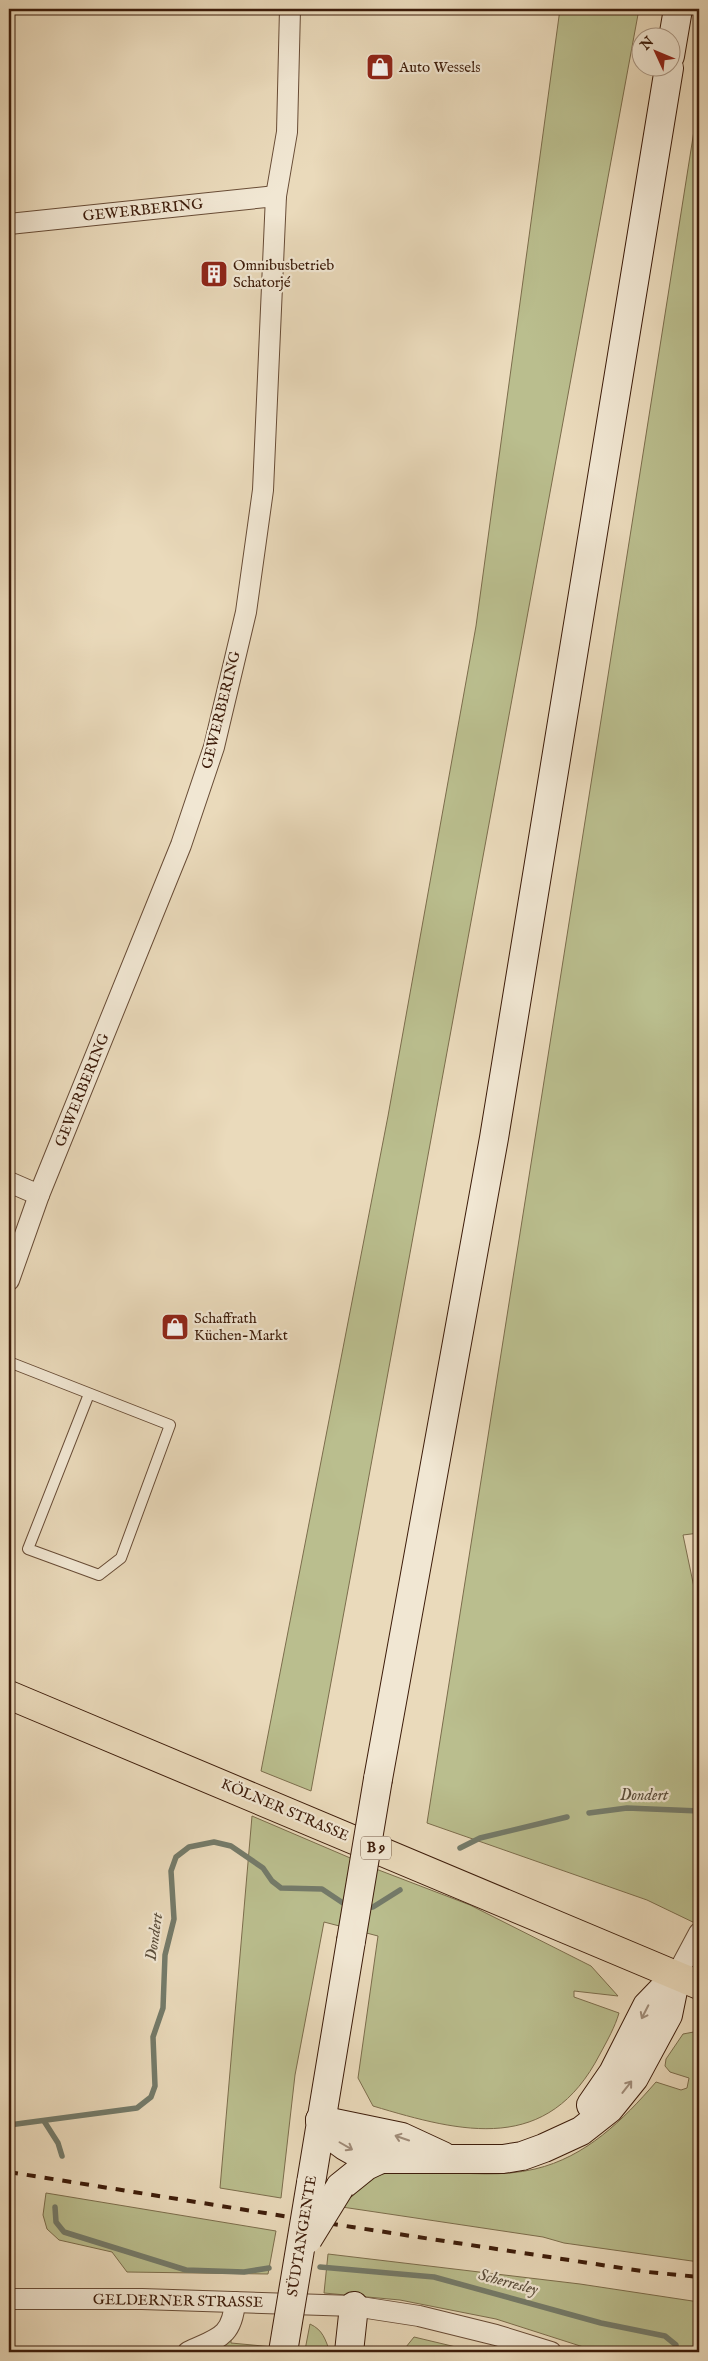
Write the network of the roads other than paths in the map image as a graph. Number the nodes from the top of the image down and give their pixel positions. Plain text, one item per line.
1 (290, 9) edge
2 (678, 9) edge
3 (675, 28) edge
4 (667, 78) edge
5 (276, 196) junction
6 (9, 224) edge
7 (9, 1182) edge
8 (39, 1195) junction
9 (9, 1280) edge
10 (9, 1362) edge
11 (89, 1394) junction
12 (9, 1695) edge
13 (699, 1933) edge
14 (688, 1980) edge
15 (320, 2120) junction
16 (446, 2158) junction
17 (380, 2159) junction
18 (298, 2261) junction
19 (9, 2299) edge
20 (235, 2302) junction
21 (354, 2306) junction
22 (188, 2352) edge
23 (283, 2352) edge
24 (349, 2352) edge
25 (551, 2352) edge

1 - 5 street, GEWERBERING
2 - 3 main road
4 - 15 main road, SÜDTANGENTE, bridge
5 - 6 street, GEWERBERING
5 - 8 street, GEWERBERING
7 - 8 street
8 - 9 street, GEWERBERING
10 - 11 lane
11 - 11 lane
12 - 14 main road, KÖLNER STRASSE / B 9
13 - 14 street
14 - 16 main road
16 -> 15 main road
15 -> 17 main road
15 - 18 main road, SÜDTANGENTE, bridge
16 - 17 main road
17 - 18 main road, bridge
18 - 23 main road, SÜDTANGENTE, bridge
19 - 20 street, GELDERNER STRASSE
20 - 21 street, GELDERNER STRASSE
20 - 22 street
21 - 24 main road
21 - 25 street, GELDERNER STRASSE

